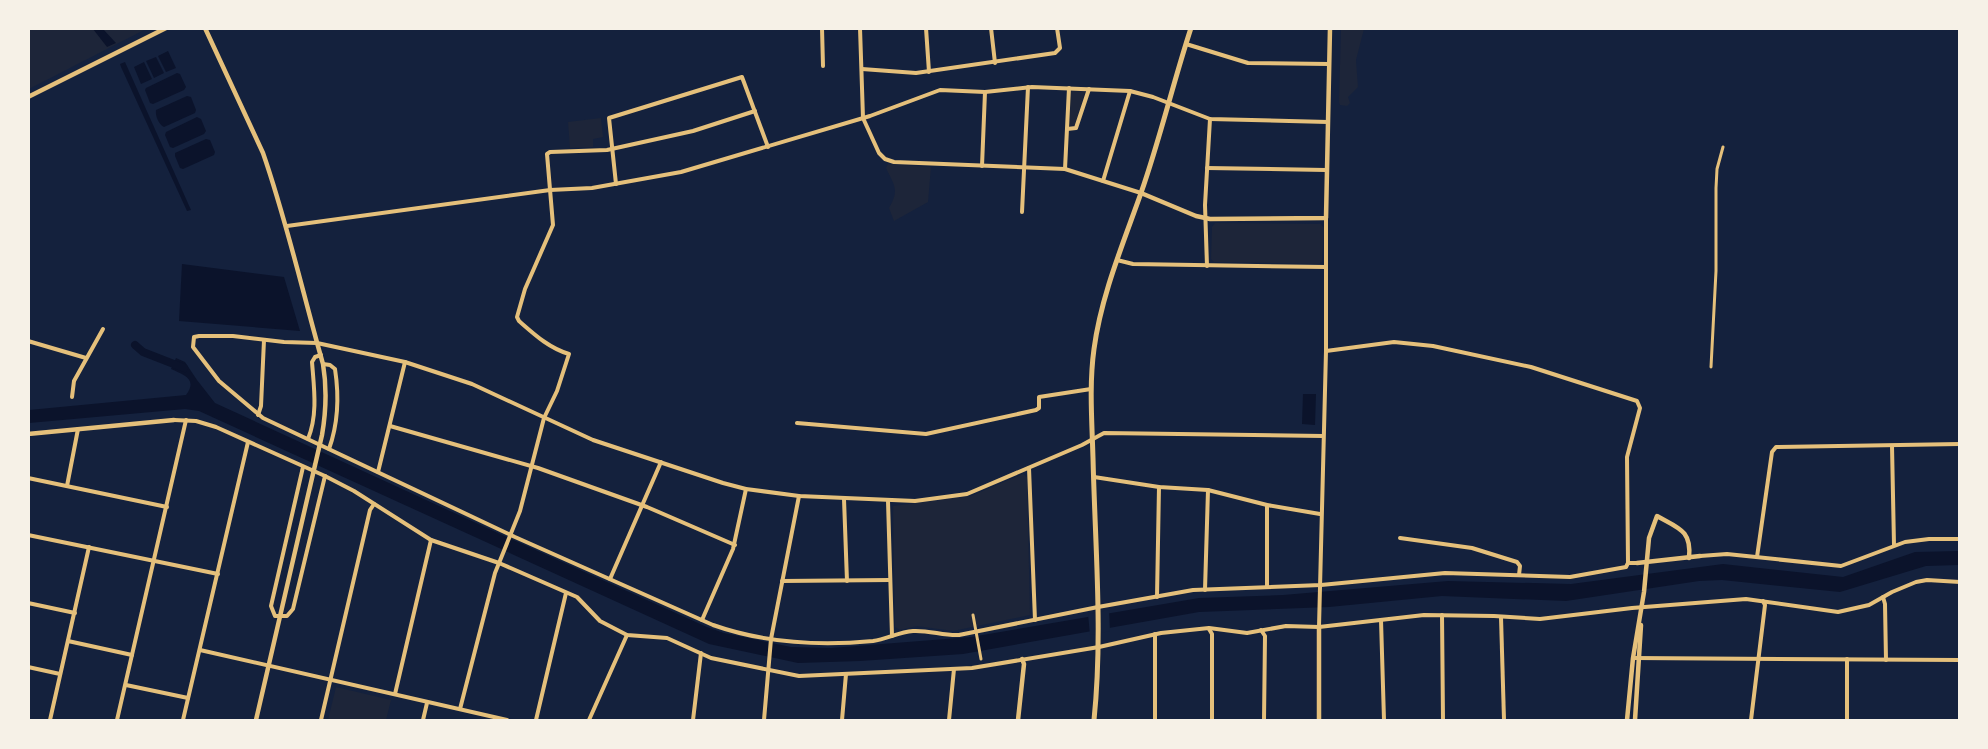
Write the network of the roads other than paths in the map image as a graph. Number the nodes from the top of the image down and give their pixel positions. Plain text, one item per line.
1 (166, 28) edge
2 (205, 28) edge
3 (822, 28) edge
4 (860, 28) edge
5 (926, 28) edge
6 (991, 28) edge
7 (1057, 28) edge
8 (1191, 28) edge
9 (1330, 28) edge
10 (1186, 44) junction
11 (995, 63) junction
12 (1329, 64) junction
13 (823, 66) dead end
14 (862, 69) junction
15 (929, 72) junction
16 (1028, 87) junction
17 (1069, 88) junction
18 (1089, 89) junction
19 (1130, 91) junction
20 (985, 92) junction
21 (28, 97) edge
22 (1170, 104) junction
23 (754, 111) junction
24 (863, 118) junction
25 (1210, 119) junction
26 (1328, 122) junction
27 (1067, 129) junction
28 (768, 147) junction
29 (1724, 147) dead end
30 (611, 149) junction
31 (982, 166) junction
32 (1025, 168) junction
33 (1207, 168) junction
34 (1065, 169) junction
35 (1326, 170) junction
36 (1103, 181) junction
37 (616, 184) junction
38 (550, 190) junction
39 (1141, 193) junction
40 (1023, 212) dead end
41 (1205, 218) junction
42 (1326, 218) junction
43 (287, 226) junction
44 (1117, 260) junction
45 (1207, 266) junction
46 (1326, 267) junction
47 (103, 329) dead end
48 (264, 340) junction
49 (28, 341) edge
50 (318, 343) junction
51 (1326, 351) junction
52 (321, 355) junction
53 (86, 358) junction
54 (405, 362) junction
55 (323, 364) junction
56 (1711, 367) dead end
57 (1091, 389) junction
58 (72, 397) dead end
59 (258, 415) junction
60 (544, 418) junction
61 (174, 420) joint
62 (186, 420) junction
63 (797, 423) dead end
64 (390, 426) junction
65 (78, 429) junction
66 (28, 434) edge
67 (1323, 436) junction
68 (1092, 438) junction
69 (308, 439) junction
70 (248, 442) junction
71 (1959, 444) edge
72 (1892, 446) junction
73 (329, 449) junction
74 (661, 462) junction
75 (303, 466) junction
76 (532, 466) junction
77 (1029, 468) junction
78 (378, 471) junction
79 (325, 477) junction
80 (1093, 477) junction
81 (28, 478) edge
82 (67, 486) junction
83 (1159, 486) junction
84 (746, 489) junction
85 (1208, 490) junction
86 (799, 496) junction
87 (844, 499) junction
88 (888, 501) junction
89 (374, 504) junction
90 (642, 505) junction
91 (1267, 505) junction
92 (167, 507) junction
93 (1320, 514) junction
94 (28, 535) edge
95 (510, 535) junction
96 (1400, 538) dead end
97 (1959, 539) edge
98 (431, 540) junction
99 (735, 545) junction
100 (1894, 545) junction
101 (89, 547) junction
102 (1700, 556) joint
103 (1757, 557) junction
104 (1689, 558) junction
105 (155, 560) junction
106 (1647, 561) junction
107 (499, 563) junction
108 (1628, 563) junction
109 (1638, 563) joint
110 (218, 574) junction
111 (1520, 575) junction
112 (610, 579) junction
113 (890, 580) junction
114 (782, 581) junction
115 (847, 581) junction
116 (1959, 582) edge
117 (1267, 587) junction
118 (1321, 587) junction
119 (1205, 590) junction
120 (566, 593) junction
121 (1157, 597) junction
122 (1883, 597) junction
123 (1763, 601) junction
124 (28, 603) edge
125 (1642, 607) junction
126 (1098, 610) junction
127 (75, 613) junction
128 (973, 615) dead end
129 (1442, 615) junction
130 (280, 617) junction
131 (1501, 617) junction
132 (702, 620) junction
133 (1035, 620) junction
134 (1381, 620) junction
135 (1319, 627) junction
136 (1209, 628) junction
137 (1261, 630) junction
138 (976, 633) junction
139 (1155, 634) junction
140 (627, 635) junction
141 (892, 636) junction
142 (771, 639) junction
143 (68, 641) junction
144 (1099, 647) junction
145 (200, 650) junction
146 (701, 653) junction
147 (132, 656) junction
148 (1633, 658) junction
149 (981, 659) dead end
150 (1022, 659) junction
151 (1757, 659) junction
152 (1846, 659) junction
153 (1640, 660) junction
154 (1886, 660) junction
155 (1959, 660) edge
156 (269, 665) junction
157 (28, 668) edge
158 (954, 669) junction
159 (769, 670) junction
160 (60, 674) junction
161 (846, 674) junction
162 (332, 680) junction
163 (126, 685) junction
164 (396, 694) junction
165 (188, 698) junction
166 (427, 702) junction
167 (460, 709) junction
168 (489, 718) edge
169 (50, 720) edge
170 (117, 720) edge
171 (183, 720) edge
172 (256, 720) edge
173 (321, 720) edge
174 (423, 720) edge
175 (507, 720) edge
176 (536, 720) edge
177 (589, 720) edge
178 (693, 720) edge
179 (764, 720) edge
180 (842, 720) edge
181 (949, 720) edge
182 (1018, 720) edge
183 (1094, 720) edge
184 (1155, 720) edge
185 (1212, 720) edge
186 (1264, 720) edge
187 (1319, 720) edge
188 (1383, 720) edge
189 (1443, 720) edge
190 (1504, 720) edge
191 (1627, 720) edge
192 (1635, 720) edge
193 (1751, 720) edge
194 (1847, 720) edge

1 - 21 street
2 - 43 street
3 - 13 street
4 - 14 street
5 - 15 street
6 - 11 street
7 - 11 street
8 - 10 main road
9 - 12 street
10 - 12 street
10 - 22 main road
11 - 15 street
12 - 26 street
14 - 15 street
14 - 24 street
16 - 17 street
16 - 20 street
16 - 32 street
17 - 18 street
17 - 27 street
18 - 19 street
18 - 27 street
19 - 22 street
19 - 36 street
20 - 24 street
20 - 31 street
22 - 25 street
22 - 39 main road
23 - 28 street
23 - 30 street
23 - 30 street
24 - 28 street
24 - 31 street
25 - 26 street
25 - 33 street
26 - 35 street
27 - 34 street
28 - 37 street
29 - 56 street
30 - 37 street
30 - 38 street
31 - 32 street
32 - 34 street
32 - 40 street
33 - 35 street
33 - 41 street
34 - 36 street
35 - 42 street
36 - 39 street
37 - 38 street
38 - 43 street
38 - 60 street
39 - 41 street
39 - 44 main road
41 - 42 street
41 - 45 street
42 - 46 street
43 - 50 street
44 - 45 street
44 - 57 main road
45 - 46 street
46 - 51 street
47 - 53 street
48 - 50 street
48 - 59 street
48 - 59 street
49 - 53 street
50 - 52 street
50 - 54 street
51 - 67 street
51 - 108 street
52 - 55 street
52 - 69 street
53 - 58 street
54 - 60 street
54 - 64 street
55 - 73 street
55 - 130 street
57 - 63 street
57 - 68 main road
59 - 69 street
60 - 74 street
60 - 76 street
61 - 62 street
61 - 65 street
62 - 70 street
62 - 92 street
64 - 76 street
64 - 78 street
65 - 66 street
65 - 82 street
67 - 68 street
67 - 93 street
68 - 77 street
68 - 80 main road
69 - 73 street
70 - 75 street
70 - 110 street
71 - 72 street
72 - 100 street
72 - 103 street
73 - 78 street
74 - 84 street
74 - 90 street
75 - 79 street
75 - 130 street
76 - 90 street
76 - 95 street
77 - 88 street
77 - 133 street
78 - 95 street
79 - 89 street
79 - 130 street
80 - 83 street
80 - 126 main road
81 - 82 street
82 - 92 street
83 - 85 street
83 - 121 street
84 - 86 street
84 - 99 street
85 - 91 street
85 - 119 street
86 - 87 street
86 - 114 street
87 - 88 street
87 - 115 street
88 - 113 street
89 - 98 street
89 - 162 street
90 - 99 street
90 - 112 street
91 - 93 street
91 - 117 street
92 - 105 street
93 - 118 street
94 - 101 street
95 - 107 street
95 - 112 street
96 - 111 street
97 - 100 street
98 - 107 street
98 - 164 street
99 - 132 street
100 - 103 street
101 - 105 street
101 - 127 street
102 - 103 street
102 - 104 street
104 - 106 street
104 - 106 street
105 - 110 street
105 - 147 street
106 - 109 street
106 - 125 street
107 - 120 street
107 - 167 street
108 - 109 street
108 - 111 street
110 - 145 street
111 - 118 street
112 - 132 street
113 - 115 street
113 - 141 street
114 - 115 street
114 - 142 street
116 - 122 street
117 - 118 street
117 - 119 street
118 - 135 street
119 - 121 street
120 - 140 street
120 - 176 street
121 - 126 street
122 - 123 street
122 - 154 street
123 - 125 street
123 - 151 street
124 - 127 street
125 - 131 street
125 - 148 street
125 - 153 street
126 - 133 street
126 - 144 main road
127 - 143 street
128 - 138 street
129 - 131 street
129 - 134 street
129 - 189 street
130 - 156 street
131 - 190 street
132 - 142 street
133 - 138 street
134 - 135 street
134 - 188 street
135 - 137 street
135 - 187 street
136 - 137 street
136 - 139 street
136 - 185 street
137 - 186 street
138 - 141 street
138 - 149 street
139 - 144 street
139 - 184 street
140 - 146 street
140 - 177 street
141 - 142 street
142 - 159 street
143 - 147 street
143 - 160 street
144 - 150 street
144 - 183 main road
145 - 156 street
145 - 165 street
146 - 159 street
146 - 178 street
147 - 163 street
148 - 153 street
148 - 191 street
150 - 158 street
150 - 182 street
151 - 152 street
151 - 153 street
151 - 193 street
152 - 154 street
152 - 194 street
153 - 192 street
154 - 155 street
156 - 162 street
156 - 172 street
157 - 160 street
158 - 161 street
158 - 181 street
159 - 161 street
159 - 179 street
160 - 169 street
161 - 180 street
162 - 164 street
162 - 173 street
163 - 165 street
163 - 170 street
164 - 166 street
165 - 171 street
166 - 167 street
166 - 174 street
167 - 168 street
168 - 175 street

